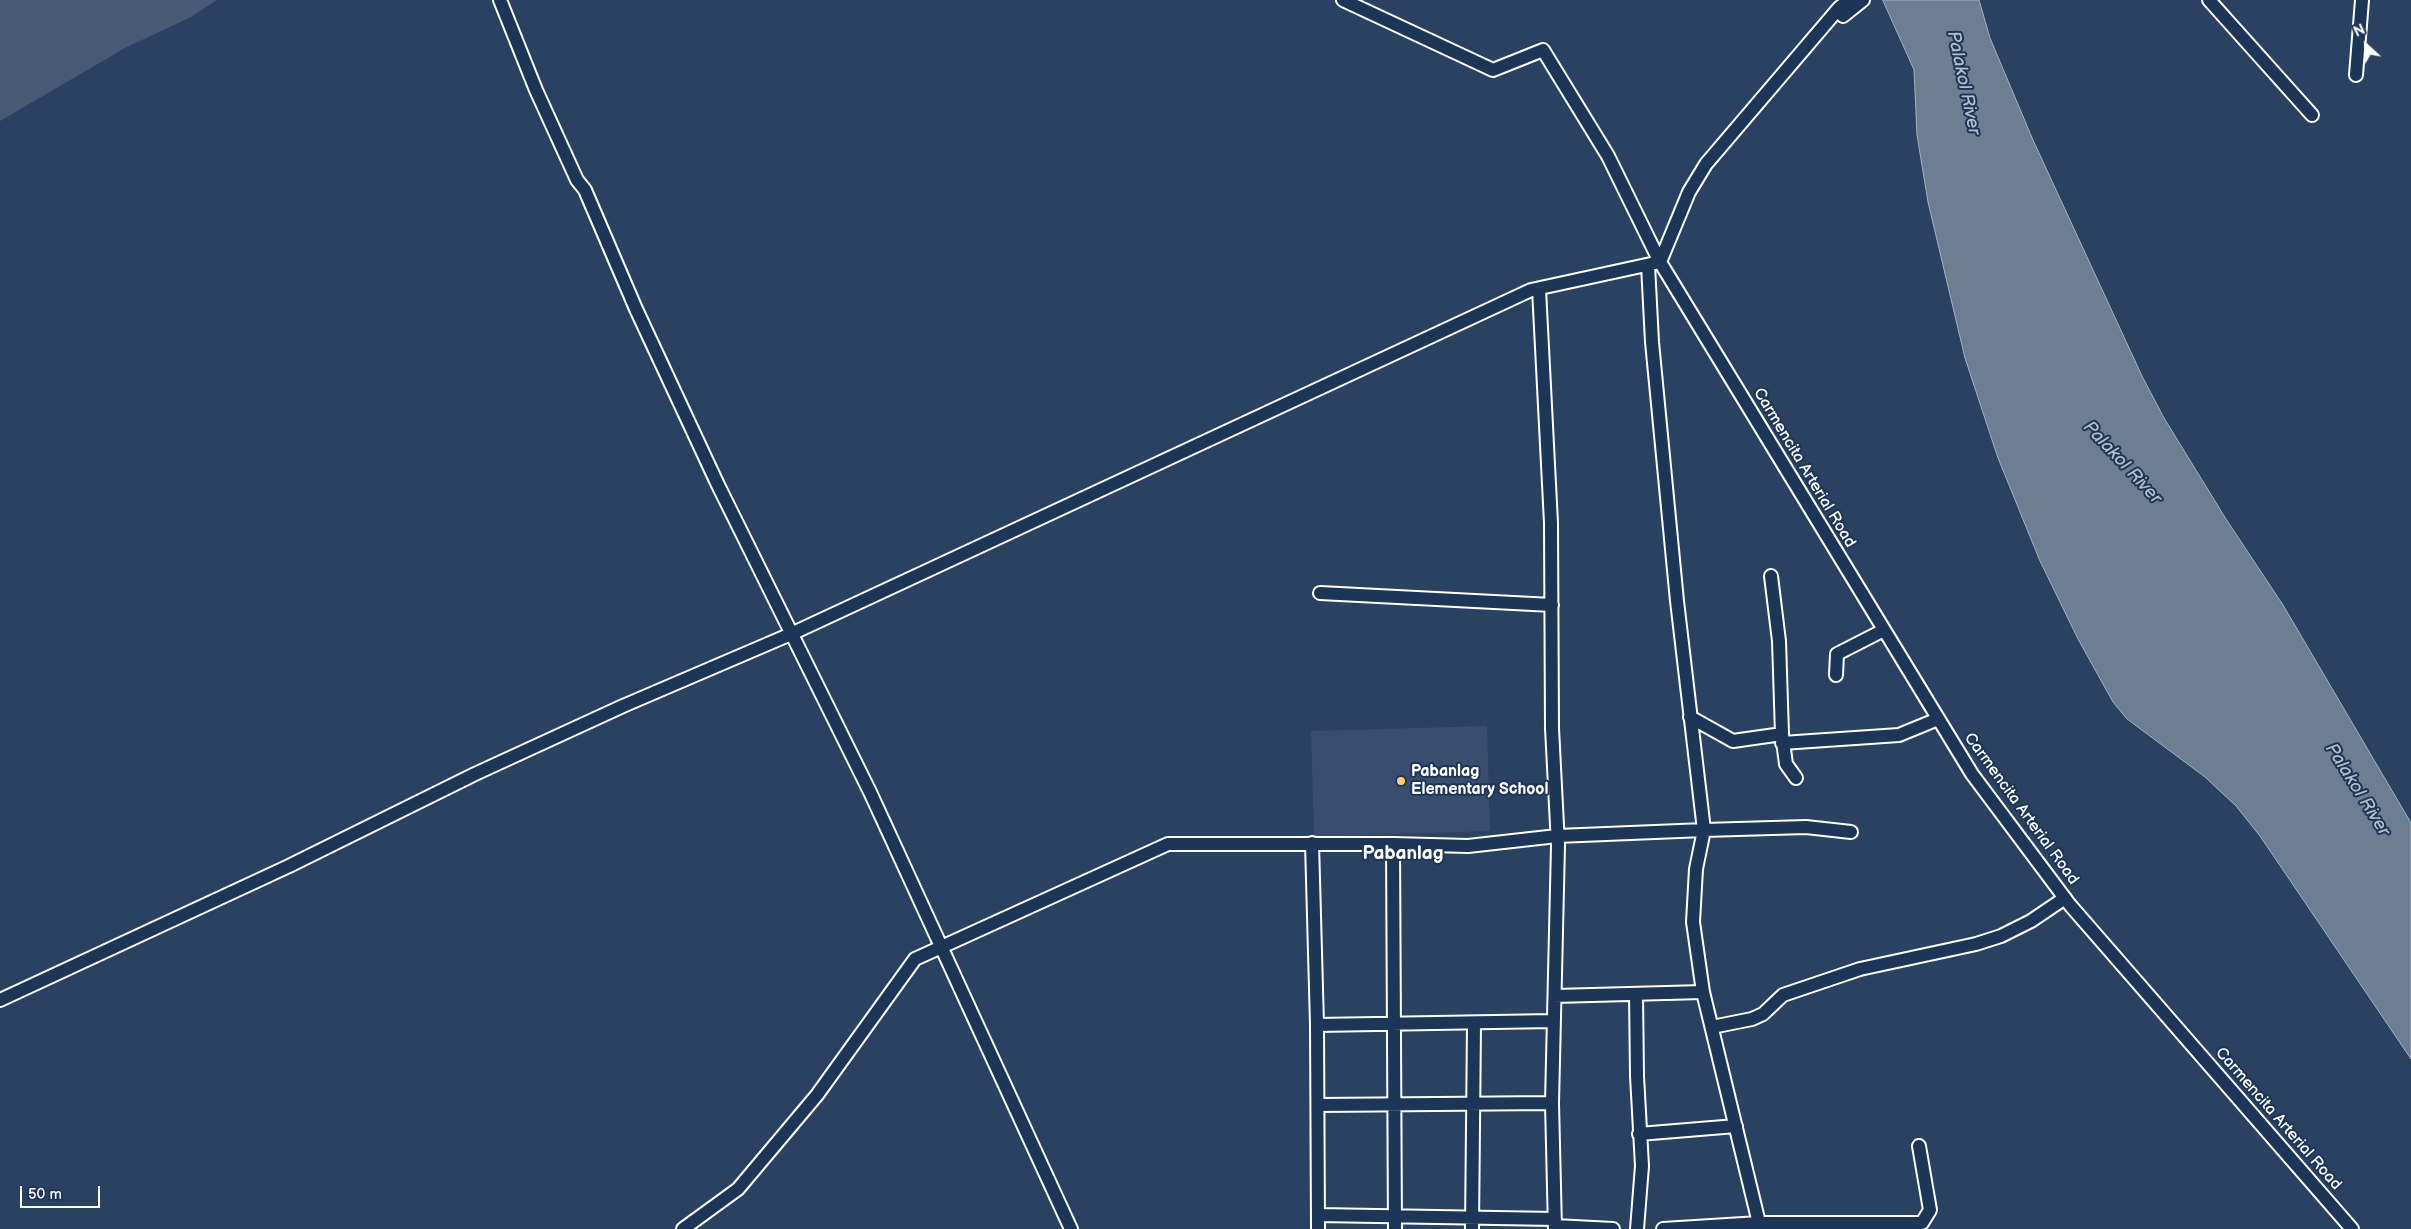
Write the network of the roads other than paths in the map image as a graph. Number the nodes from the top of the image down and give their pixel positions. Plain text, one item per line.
1 (500, 0) edge
2 (1343, 0) edge
3 (1849, 0) edge
4 (1862, 0) edge
5 (2209, 0) edge
6 (2362, 0) edge
7 (1842, 12) junction
8 (2356, 75) dead end
9 (2312, 115) dead end
10 (1654, 264) junction
11 (1539, 289) junction
12 (1771, 576) dead end
13 (1320, 593) dead end
14 (1552, 605) junction
15 (1884, 630) junction
16 (791, 634) junction
17 (1836, 675) dead end
18 (1690, 717) junction
19 (1938, 719) junction
20 (1782, 738) junction
21 (1796, 778) dead end
22 (1704, 830) junction
23 (1850, 832) dead end
24 (1557, 836) junction
25 (1312, 843) junction
26 (1394, 844) junction
27 (2065, 898) junction
28 (941, 948) junction
29 (1703, 992) junction
30 (1636, 994) junction
31 (1555, 996) junction
32 (0, 1000) edge
33 (1553, 1021) junction
34 (1318, 1024) junction
35 (1394, 1024) junction
36 (1474, 1024) junction
37 (1712, 1027) junction
38 (1474, 1103) junction
39 (1552, 1103) junction
40 (1394, 1104) junction
41 (1319, 1105) junction
42 (1736, 1126) junction
43 (1639, 1134) junction
44 (1919, 1146) dead end
45 (1318, 1215) junction
46 (1395, 1216) junction
47 (1759, 1223) junction
48 (1472, 1224) edge
49 (1555, 1224) edge
50 (683, 1229) edge
51 (1070, 1229) edge
52 (1318, 1229) edge
53 (1395, 1229) edge
54 (1613, 1229) edge
55 (1637, 1229) edge
56 (1663, 1229) edge
57 (2352, 1229) edge

1 - 16 street
2 - 10 street, Carmencita Arterial Road
3 - 7 street
4 - 7 street
5 - 9 street
6 - 8 street
7 - 10 street
10 - 11 street
10 - 15 street, Carmencita Arterial Road
10 - 18 street
11 - 14 street
11 - 16 street
12 - 20 street
13 - 14 street
14 - 24 street
15 - 17 street
15 - 19 street, Carmencita Arterial Road
16 - 28 street
16 - 32 street
18 - 20 street
18 - 22 street
19 - 20 street
19 - 27 street, Carmencita Arterial Road
20 - 21 street
22 - 23 street
22 - 24 street
22 - 29 street
24 - 26 street
24 - 31 street
25 - 26 street
25 - 28 street
25 - 34 street
26 - 35 street
27 - 37 street
27 - 57 street, Carmencita Arterial Road
28 - 50 street
28 - 51 street
29 - 30 street
29 - 37 street
30 - 31 street
30 - 43 street
31 - 33 street
33 - 36 street
33 - 39 street
34 - 35 street
34 - 41 street
35 - 36 street
35 - 40 street
36 - 38 street
37 - 42 street
38 - 39 street
38 - 40 street
38 - 48 street
39 - 49 street
40 - 41 street
40 - 46 street
41 - 45 street
42 - 43 street
42 - 47 street
43 - 55 street
44 - 47 street
45 - 46 street
45 - 52 street
46 - 48 street
46 - 53 street
47 - 56 street
48 - 49 street
49 - 54 street

